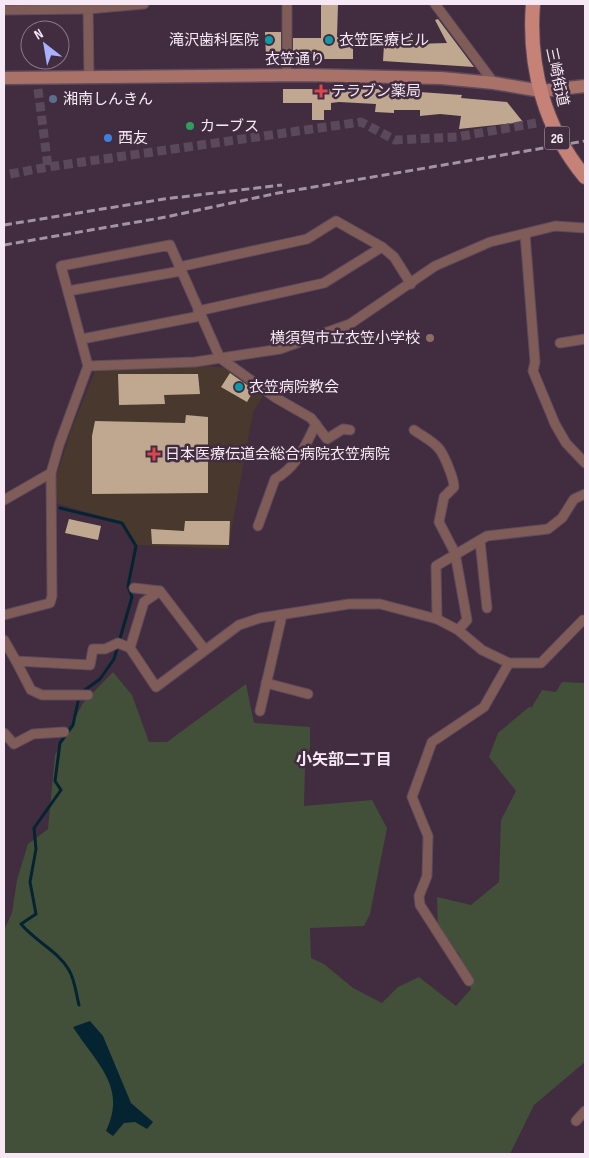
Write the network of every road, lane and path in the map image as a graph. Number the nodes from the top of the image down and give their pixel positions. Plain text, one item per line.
1 (144, 4) edge
2 (286, 4) edge
3 (435, 4) edge
4 (533, 4) edge
5 (88, 7) edge
6 (4, 10) edge
7 (287, 75) junction
8 (89, 77) junction
9 (4, 78) edge
10 (494, 83) junction
11 (585, 86) edge
12 (540, 92) junction
13 (585, 177) edge
14 (585, 228) edge
15 (525, 234) junction
16 (382, 247) junction
17 (180, 269) junction
18 (412, 284) junction
19 (68, 291) junction
20 (199, 313) junction
21 (82, 338) junction
22 (585, 339) edge
23 (560, 343) dead end
24 (220, 358) junction
25 (88, 366) junction
26 (316, 424) junction
27 (350, 430) dead end
28 (414, 430) dead end
29 (585, 463) edge
30 (51, 473) junction
31 (585, 494) edge
32 (4, 500) edge
33 (258, 526) dead end
34 (480, 541) junction
35 (455, 553) junction
36 (134, 588) dead end
37 (160, 591) junction
38 (487, 608) dead end
39 (4, 615) edge
40 (282, 615) junction
41 (437, 619) junction
42 (585, 621) edge
43 (458, 630) junction
44 (4, 640) edge
45 (130, 648) junction
46 (205, 650) junction
47 (16, 661) junction
48 (509, 663) junction
49 (266, 683) junction
50 (308, 694) dead end
51 (88, 695) dead end
52 (260, 711) dead end
53 (64, 732) dead end
54 (4, 733) edge
55 (469, 981) dead end
56 (585, 1111) edge
57 (576, 1121) dead end

1 - 5 street
2 - 7 street
3 - 10 street
4 - 12 main road, 三崎街道 / 26
5 - 6 street
5 - 8 street
7 - 8 street, 衣笠通り
7 - 10 street, 衣笠通り
8 - 9 street, 衣笠通り
10 - 12 street, 衣笠通り
11 - 12 street, 衣笠通り
12 - 13 main road, 三崎街道 / 26
14 - 15 street
15 - 18 street
15 - 29 street
16 - 17 street
16 - 18 street
16 - 20 street
17 - 19 street
17 - 19 street
17 - 20 street
18 - 24 street
19 - 21 street
20 - 21 street
20 - 24 street
21 - 25 street
22 - 23 street
24 - 25 street
24 - 26 street
25 - 30 street
26 - 27 street
26 - 33 street
28 - 35 street
30 - 32 street
30 - 39 street
31 - 34 street
34 - 35 street
34 - 38 street
35 - 41 street
35 - 43 street
36 - 37 street
37 - 45 street
37 - 46 street
40 - 41 street
40 - 46 street
40 - 49 street
41 - 43 street
42 - 48 street
43 - 48 street
44 - 47 street
45 - 46 street
45 - 47 street
47 - 51 street
48 - 55 street
49 - 50 street
49 - 52 street
53 - 54 street
56 - 57 street

